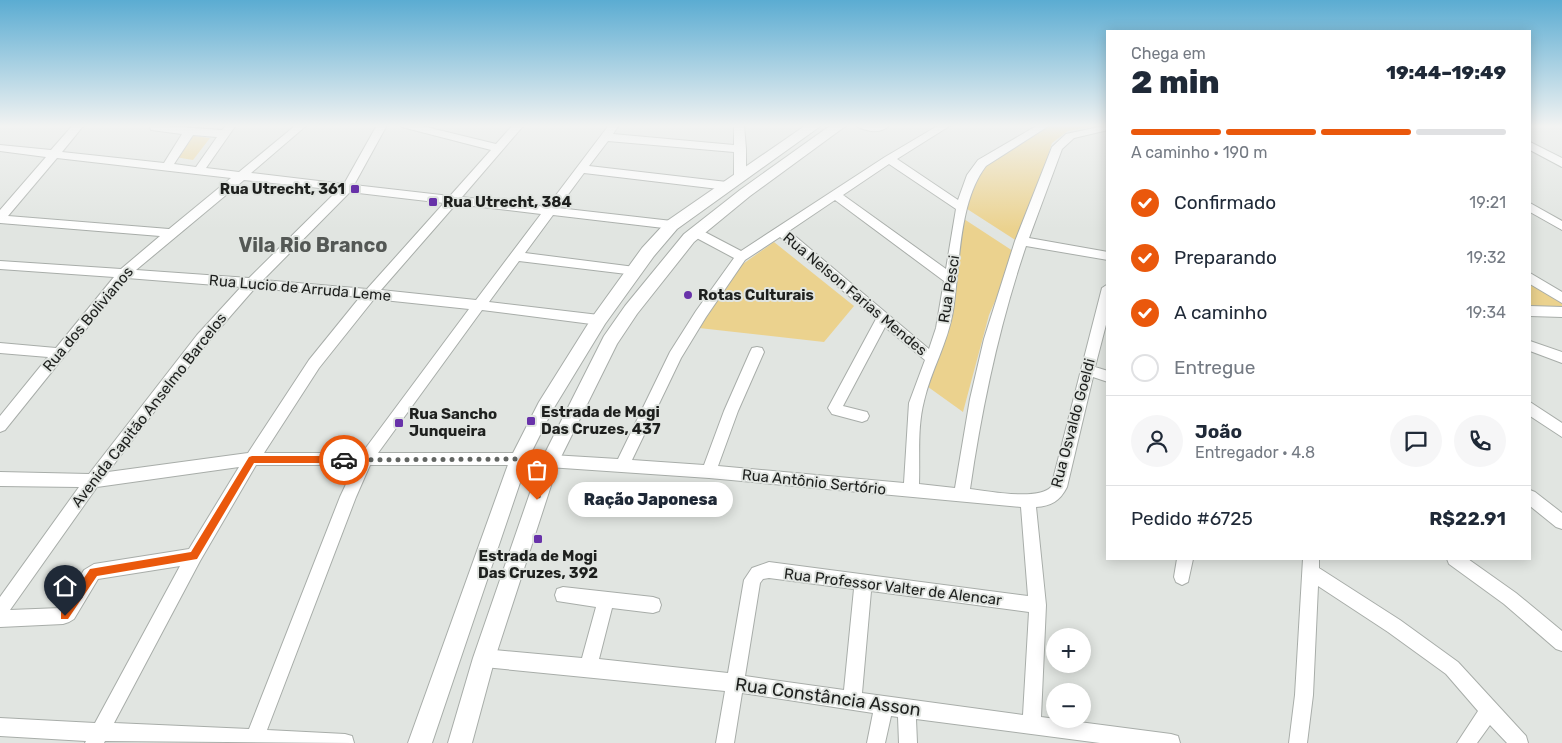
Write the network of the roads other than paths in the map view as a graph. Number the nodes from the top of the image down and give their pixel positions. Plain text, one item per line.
1 (47, 160) edge
2 (106, 160) edge
3 (171, 160) edge
4 (206, 160) edge
5 (260, 160) edge
6 (363, 160) edge
7 (488, 160) edge
8 (588, 160) edge
9 (739, 160) edge
10 (766, 160) edge
11 (793, 160) edge
12 (888, 160) edge
13 (890, 160) edge
14 (988, 160) edge
15 (1053, 160) edge
16 (167, 166) junction
17 (581, 169) junction
18 (199, 170) junction
19 (240, 176) junction
20 (734, 182) junction
21 (347, 188) junction
22 (835, 194) junction
23 (453, 200) junction
24 (961, 207) junction
25 (1531, 208) edge
26 (550, 211) junction
27 (0, 219) edge
28 (672, 225) junction
29 (1562, 226) edge
30 (780, 230) junction
31 (695, 232) junction
32 (170, 233) junction
33 (1021, 241) junction
34 (516, 256) junction
35 (1106, 256) edge
36 (741, 257) junction
37 (0, 265) edge
38 (635, 271) junction
39 (124, 273) junction
40 (1531, 279) edge
41 (952, 280) junction
42 (252, 283) junction
43 (371, 293) junction
44 (1106, 296) edge
45 (1561, 296) edge
46 (480, 305) junction
47 (1531, 310) edge
48 (1562, 312) edge
49 (883, 318) junction
50 (599, 320) junction
51 (1531, 346) edge
52 (0, 348) edge
53 (757, 352) dead end
54 (59, 353) junction
55 (931, 358) junction
56 (1562, 358) edge
57 (1088, 370) junction
58 (1106, 376) edge
59 (1531, 409) edge
60 (862, 416) dead end
61 (0, 426) edge
62 (1562, 431) edge
63 (252, 459) junction
64 (519, 459) junction
65 (365, 460) junction
66 (550, 461) junction
67 (622, 466) junction
68 (709, 472) junction
69 (0, 478) edge
70 (93, 481) junction
71 (911, 491) junction
72 (961, 495) junction
73 (1050, 498) joint
74 (1531, 498) edge
75 (1028, 502) junction
76 (1561, 520) edge
77 (194, 556) junction
78 (1185, 560) edge
79 (1456, 560) edge
80 (1311, 565) edge
81 (1182, 577) dead end
82 (863, 583) junction
83 (563, 595) dead end
84 (606, 600) junction
85 (653, 605) dead end
86 (1038, 605) junction
87 (0, 611) edge
88 (0, 619) edge
89 (1562, 643) edge
90 (484, 658) junction
91 (588, 667) junction
92 (736, 683) junction
93 (852, 701) junction
94 (884, 706) junction
95 (907, 709) junction
96 (1490, 710) junction
97 (1032, 726) junction
98 (0, 727) edge
99 (96, 738) edge
100 (1100, 739) edge
101 (254, 740) edge
102 (345, 743) edge
103 (420, 743) edge
104 (460, 743) edge
105 (725, 743) edge
106 (876, 743) edge
107 (908, 743) edge
108 (1171, 743) edge
109 (1298, 743) edge
110 (1466, 743) edge
111 (1518, 743) edge

1 - 27 street
2 - 16 street
3 - 16 street
4 - 18 street
5 - 19 street, Rua dos Bolivianos
6 - 21 street, Avenida Capitão Anselmo Barcelos
7 - 23 street
8 - 17 street
9 - 20 street
10 - 20 main road
11 - 31 main road
12 - 22 street
13 - 24 street
14 - 24 street, Rua Pesci
15 - 33 street
16 - 18 street
17 - 20 street
17 - 26 street
18 - 19 street
19 - 21 street
19 - 32 street, Rua dos Bolivianos
20 - 28 main road
21 - 23 street
21 - 42 street, Avenida Capitão Anselmo Barcelos
22 - 30 street
22 - 41 street
23 - 26 street
23 - 43 street
24 - 41 street, Rua Pesci
25 - 29 street
26 - 28 street
26 - 34 street
27 - 32 street
28 - 38 main road
30 - 36 street
30 - 49 street, Rua Nelson Farias Mendes
31 - 36 street
31 - 66 main road
32 - 39 street, Rua dos Bolivianos
33 - 35 street
33 - 72 street
34 - 38 street
34 - 46 street
36 - 67 street
37 - 39 street, Rua Lucio de Arruda Leme
38 - 50 main road
39 - 42 street, Rua Lucio de Arruda Leme
39 - 54 street, Rua dos Bolivianos
40 - 45 street
41 - 55 street, Rua Pesci
42 - 43 street, Rua Lucio de Arruda Leme
42 - 70 street, Avenida Capitão Anselmo Barcelos
43 - 46 street, Rua Lucio de Arruda Leme
43 - 63 street
44 - 57 street, Rua Osvaldo Goeldi
46 - 50 street, Rua Lucio de Arruda Leme
46 - 65 street
47 - 48 street
49 - 55 street, Rua Nelson Farias Mendes
49 - 60 street
50 - 64 main road
51 - 56 street
52 - 54 street
53 - 68 street
54 - 61 street, Rua dos Bolivianos
55 - 71 street, Rua Pesci
57 - 58 street
57 - 73 street, Rua Osvaldo Goeldi
59 - 62 street
63 - 65 street, Rua Antônio Sertório
63 - 70 street, Rua Antônio Sertório
63 - 77 street
64 - 65 street, Rua Antônio Sertório
64 - 66 street, Rua Antônio Sertório
64 - 103 main road
65 - 101 street
66 - 67 street, Rua Antônio Sertório
66 - 90 main road
67 - 68 street, Rua Antônio Sertório
68 - 71 street, Rua Antônio Sertório
69 - 70 street, Rua Antônio Sertório
70 - 87 street, Avenida Capitão Anselmo Barcelos
71 - 72 street, Rua Antônio Sertório
72 - 75 street, Rua Antônio Sertório
73 - 75 street, Rua Antônio Sertório
74 - 76 street
75 - 86 street
77 - 88 street
77 - 99 street
78 - 81 street
79 - 89 street
80 - 96 street
80 - 109 street
82 - 86 street, Rua Professor Valter de Alencar
82 - 92 street, Rua Professor Valter de Alencar
82 - 93 street
83 - 84 street
84 - 85 street
84 - 91 street
86 - 97 street
90 - 91 street, Rua Constância Asson
90 - 104 main road
91 - 92 street, Rua Constância Asson
92 - 93 street, Rua Constância Asson
92 - 105 street
93 - 94 street, Rua Constância Asson
94 - 95 street, Rua Constância Asson
94 - 106 street
95 - 97 street, Rua Constância Asson
95 - 107 street
96 - 110 street
96 - 111 street
97 - 100 street, Rua Constância Asson
98 - 99 street
99 - 101 street
100 - 108 street, Rua Constância Asson
101 - 102 street

